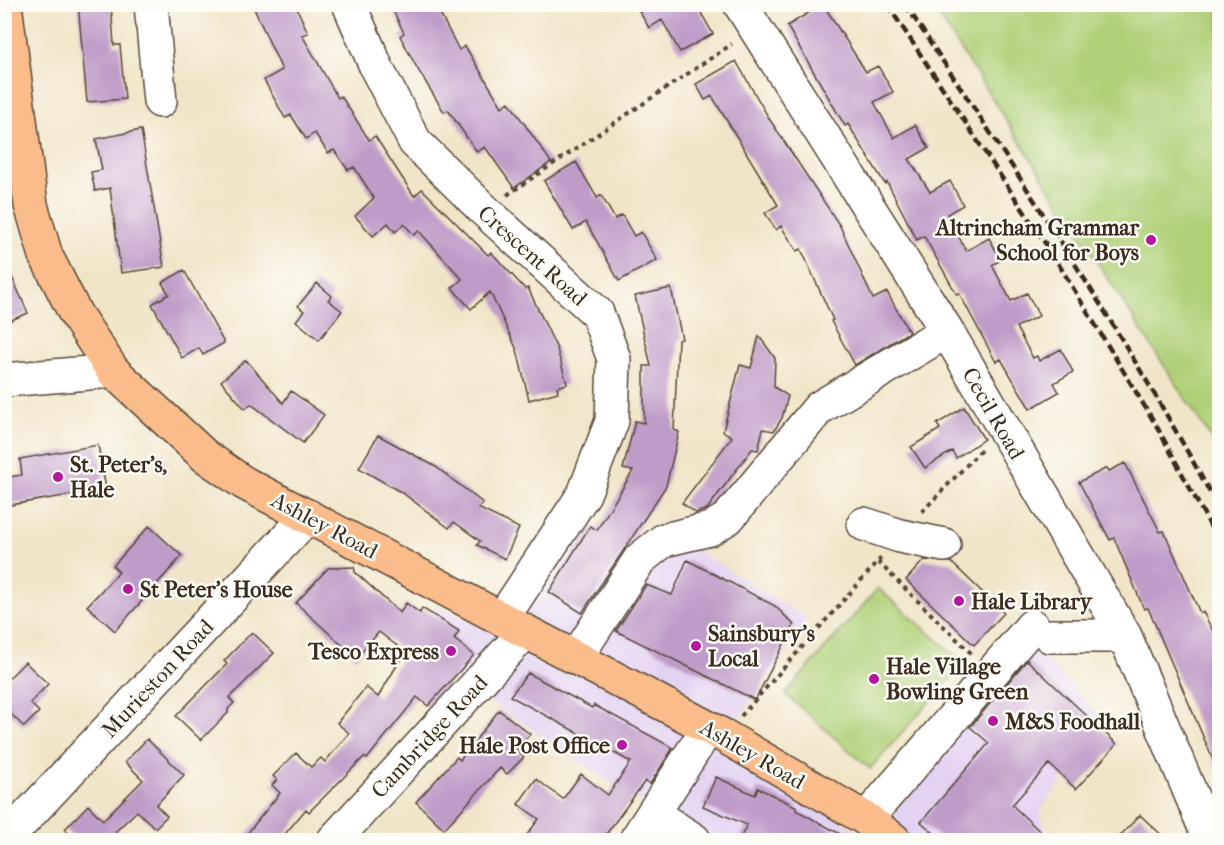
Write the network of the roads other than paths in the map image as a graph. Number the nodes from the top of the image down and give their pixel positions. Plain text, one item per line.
1 (5, 4) edge
2 (349, 4) edge
3 (154, 7) edge
4 (748, 17) edge
5 (160, 101) dead end
6 (947, 331) junction
7 (113, 371) junction
8 (4, 380) edge
9 (308, 516) junction
10 (864, 524) dead end
11 (944, 545) dead end
12 (514, 625) junction
13 (1125, 636) junction
14 (577, 656) junction
15 (716, 732) junction
16 (653, 814) junction
17 (866, 819) junction
18 (5, 840) edge
19 (334, 840) edge
20 (636, 840) edge
21 (694, 840) edge
22 (894, 840) edge
23 (1210, 840) edge

1 - 7 main road, Ashley Road
2 - 12 street, Crescent Road
3 - 5 street
4 - 6 street, Cecil Road
6 - 13 street, Cecil Road
6 - 14 street
7 - 8 street
7 - 9 main road, Ashley Road
9 - 12 main road, Ashley Road
9 - 18 street, Murieston Road
10 - 11 street
12 - 14 main road, Ashley Road
12 - 19 street, Cambridge Road
13 - 17 street
13 - 23 street, Cecil Road
14 - 15 main road, Ashley Road
15 - 16 street
15 - 17 main road, Ashley Road
16 - 20 street
16 - 21 street
17 - 22 main road, Ashley Road

